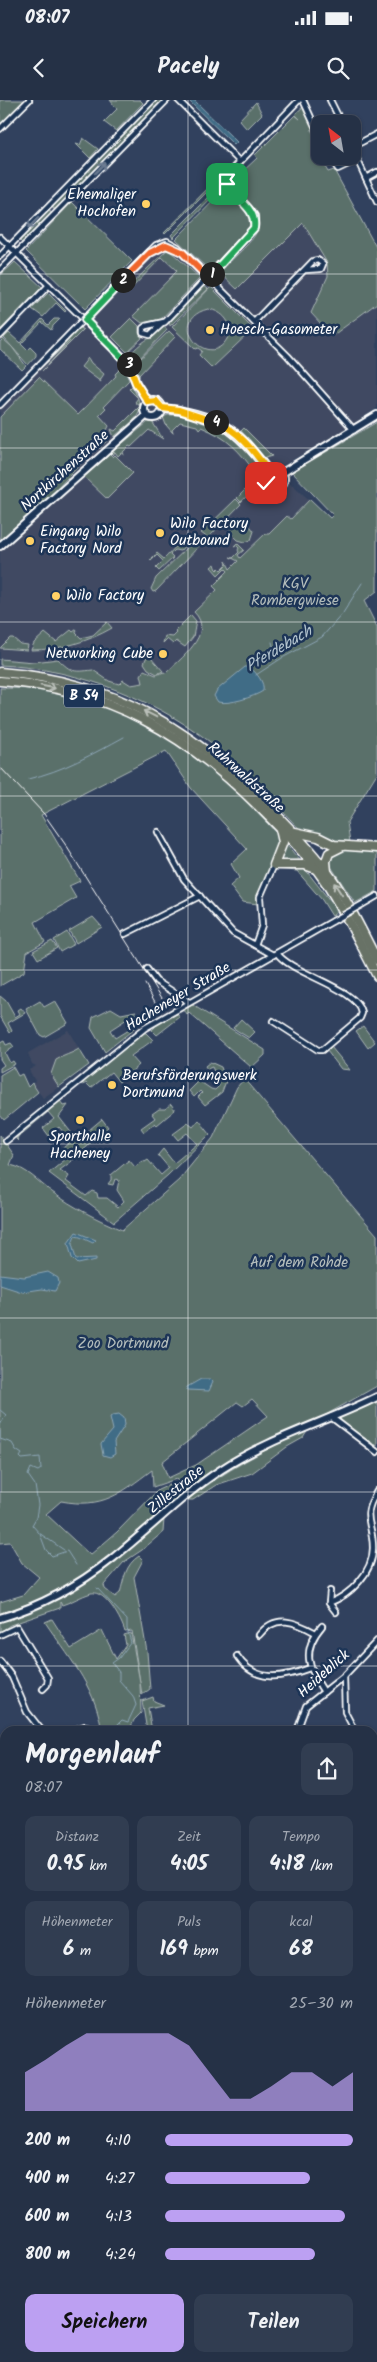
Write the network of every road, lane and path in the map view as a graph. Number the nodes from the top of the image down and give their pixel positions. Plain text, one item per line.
1 (29, 100) edge
2 (153, 100) edge
3 (167, 100) edge
4 (178, 100) edge
5 (301, 100) edge
6 (330, 100) edge
7 (338, 115) edge
8 (311, 119) edge
9 (0, 129) edge
10 (377, 134) edge
11 (361, 142) edge
12 (240, 162) junction
13 (336, 165) edge
14 (346, 165) edge
15 (360, 165) edge
16 (377, 172) edge
17 (366, 178) junction
18 (377, 202) edge
19 (49, 206) junction
20 (55, 213) junction
21 (0, 237) edge
22 (10, 246) junction
23 (182, 252) junction
24 (16, 253) junction
25 (150, 253) junction
26 (0, 256) edge
27 (0, 270) edge
28 (305, 270) dead end
29 (208, 278) junction
30 (49, 285) junction
31 (85, 320) junction
32 (165, 322) junction
33 (254, 322) junction
34 (0, 336) edge
35 (148, 402) junction
36 (0, 406) edge
37 (162, 408) junction
38 (147, 415) junction
39 (377, 415) edge
40 (354, 430) junction
41 (269, 472) junction
42 (282, 474) junction
43 (0, 546) edge
44 (0, 672) edge
45 (0, 681) edge
46 (163, 725) junction
47 (172, 730) junction
48 (279, 827) junction
49 (292, 830) junction
50 (158, 832) dead end
51 (343, 846) junction
52 (377, 848) edge
53 (274, 865) junction
54 (316, 869) junction
55 (327, 872) junction
56 (200, 896) junction
57 (377, 896) edge
58 (124, 934) dead end
59 (255, 945) junction
60 (275, 954) junction
61 (377, 960) edge
62 (147, 969) dead end
63 (377, 976) edge
64 (189, 1002) junction
65 (273, 1021) dead end
66 (6, 1141) dead end
67 (377, 1397) edge
68 (331, 1417) junction
69 (377, 1452) edge
70 (377, 1491) edge
71 (330, 1591) dead end
72 (329, 1603) junction
73 (336, 1612) dead end
74 (0, 1618) edge
75 (322, 1626) dead end
76 (316, 1633) junction
77 (0, 1635) edge
78 (259, 1635) dead end
79 (377, 1640) edge
80 (237, 1656) dead end
81 (0, 1661) edge
82 (310, 1668) junction
83 (344, 1676) junction
84 (43, 1689) dead end
85 (324, 1692) junction
86 (38, 1726) edge
87 (299, 1726) edge
88 (353, 1726) edge

1 - 9 street
2 - 19 street
20 -> 3 street
4 - 12 street
5 - 8 street
5 - 12 street
6 - 7 street
10 - 11 street
12 - 29 street
13 - 14 street
15 - 17 street
16 - 17 street
17 - 18 street
19 - 20 street
19 -> 22 street
20 - 24 street
21 - 22 street
22 - 24 street
22 - 26 street
23 - 25 street
23 - 25 street
23 - 29 street
24 - 27 street
24 - 30 street
25 - 31 street
28 - 33 street
29 - 32 street
29 - 33 street
30 - 31 street
30 - 34 street
31 - 35 street
31 - 36 street
32 - 32 street
33 - 40 street
35 - 37 main road
35 - 38 main road
37 - 38 main road
37 - 41 main road
38 - 43 main road, Nortkirchenstraße
39 - 40 main road
40 - 42 main road
41 - 42 main road
41 - 42 main road
46 -> 44 highway, Ruhrwaldstraße / B 54
45 -> 46 highway, Ruhrwaldstraße / B 54
46 - 47 highway, Ruhrwaldstraße / B 54
47 - 48 highway, Ruhrwaldstraße / B 54
47 - 49 highway, Ruhrwaldstraße / B 54
48 - 53 highway
48 - 54 highway, Ruhrwaldstraße / B 54
49 - 51 highway
49 - 55 highway, Ruhrwaldstraße / B 54
50 - 56 street
51 - 52 highway
51 - 55 highway
53 - 54 highway
53 - 59 street
54 - 63 highway, Ruhrwaldstraße / B 54
61 -> 55 highway, Ruhrwaldstraße / B 54
56 - 58 street
56 - 59 street
57 - 60 street, Hacheneyer Straße, bridge
59 - 60 street
60 - 64 street, Hacheneyer Straße
60 - 65 street
62 - 64 street
64 - 66 street, Hacheneyer Straße
67 - 68 main road, Zillestraße
68 - 69 street
68 - 74 main road, Zillestraße
70 - 72 street
71 - 72 street
72 - 73 street
75 - 76 street
76 - 78 street
76 - 82 street
77 - 84 street
79 - 83 street, Heideblick
80 - 82 street
81 - 86 street
82 - 85 street
83 - 85 street, Heideblick
83 - 88 street
85 - 87 street, Heideblick

